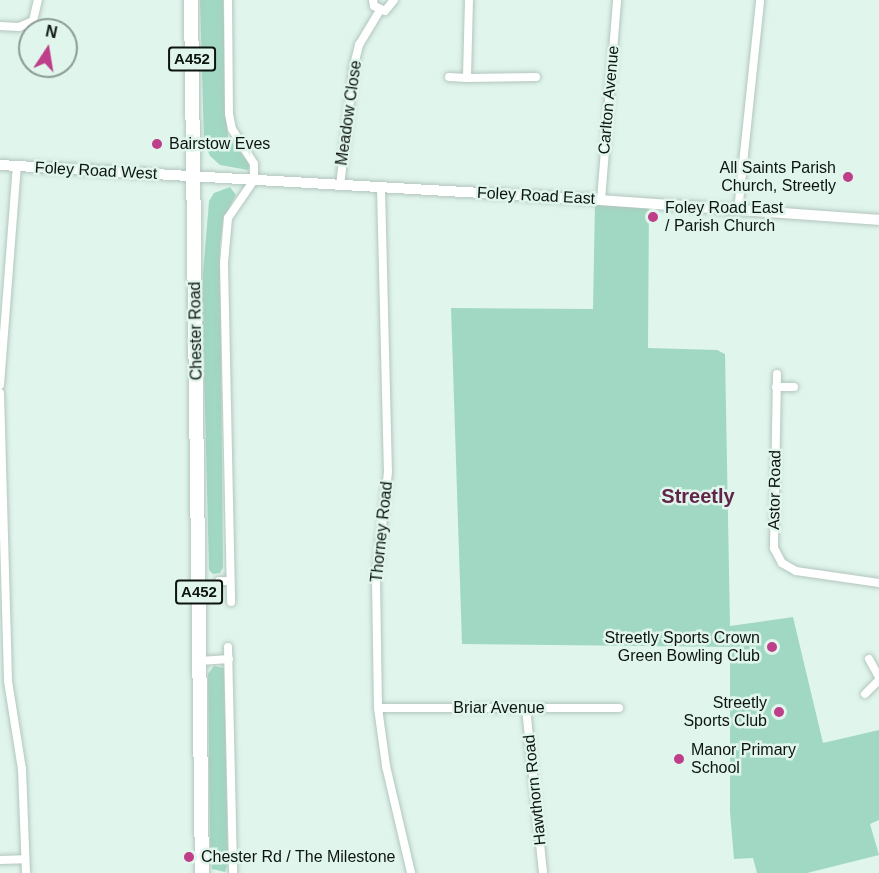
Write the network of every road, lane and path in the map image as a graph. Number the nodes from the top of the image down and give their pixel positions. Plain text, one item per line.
1 (38, 0) edge
2 (191, 0) edge
3 (228, 0) edge
4 (373, 0) edge
5 (394, 0) edge
6 (469, 0) edge
7 (617, 0) edge
8 (763, 1) edge
9 (380, 10) junction
10 (0, 26) edge
11 (524, 66) dead end
12 (448, 77) dead end
13 (524, 77) junction
14 (536, 77) dead end
15 (467, 78) junction
16 (0, 165) edge
17 (17, 166) junction
18 (193, 176) junction
19 (254, 180) junction
20 (340, 186) junction
21 (381, 188) junction
22 (601, 200) junction
23 (738, 211) junction
24 (879, 220) edge
25 (777, 374) dead end
26 (0, 385) edge
27 (776, 387) junction
28 (794, 387) dead end
29 (0, 393) edge
30 (1, 482) edge
31 (219, 581) dead end
32 (230, 581) junction
33 (879, 583) edge
34 (231, 602) dead end
35 (228, 647) dead end
36 (229, 659) junction
37 (869, 659) dead end
38 (200, 661) junction
39 (879, 679) edge
40 (865, 694) dead end
41 (378, 708) junction
42 (526, 708) junction
43 (619, 708) dead end
44 (24, 859) junction
45 (0, 860) edge
46 (26, 873) edge
47 (202, 873) edge
48 (233, 873) edge
49 (411, 873) edge
50 (543, 873) edge

1 - 10 street
2 - 18 highway, Chester Road / A452
3 - 19 street
4 - 9 street
5 - 9 street, Meadow Close
6 - 15 street
7 - 22 street, Carlton Avenue
8 - 23 street
9 - 20 street, Meadow Close
11 - 13 street
12 - 15 street
13 - 14 street
13 - 15 street
16 - 17 main road, Foley Road West
17 - 18 main road, Foley Road West
17 - 26 street
18 - 19 main road, Foley Road East
18 - 38 highway, Chester Road / A452
19 - 20 main road, Foley Road East
19 - 32 street, Chester Road
20 - 21 main road, Foley Road East
21 - 22 main road, Foley Road East
21 - 41 street, Thorney Road
22 - 23 main road, Foley Road East
23 - 24 main road, Foley Road East
25 - 27 street, Astor Road
27 - 28 street
27 - 33 street, Astor Road
29 - 30 street
30 - 44 street
31 - 32 street
32 - 34 street, Chester Road
35 - 36 street
36 - 38 street
36 - 48 street
37 - 39 street
38 - 47 highway, Chester Road / A452
39 - 40 street
41 - 42 street, Briar Avenue
41 - 49 street, Thorney Road
42 - 43 street, Briar Avenue
42 - 50 street, Hawthorn Road
44 - 45 street
44 - 46 street

